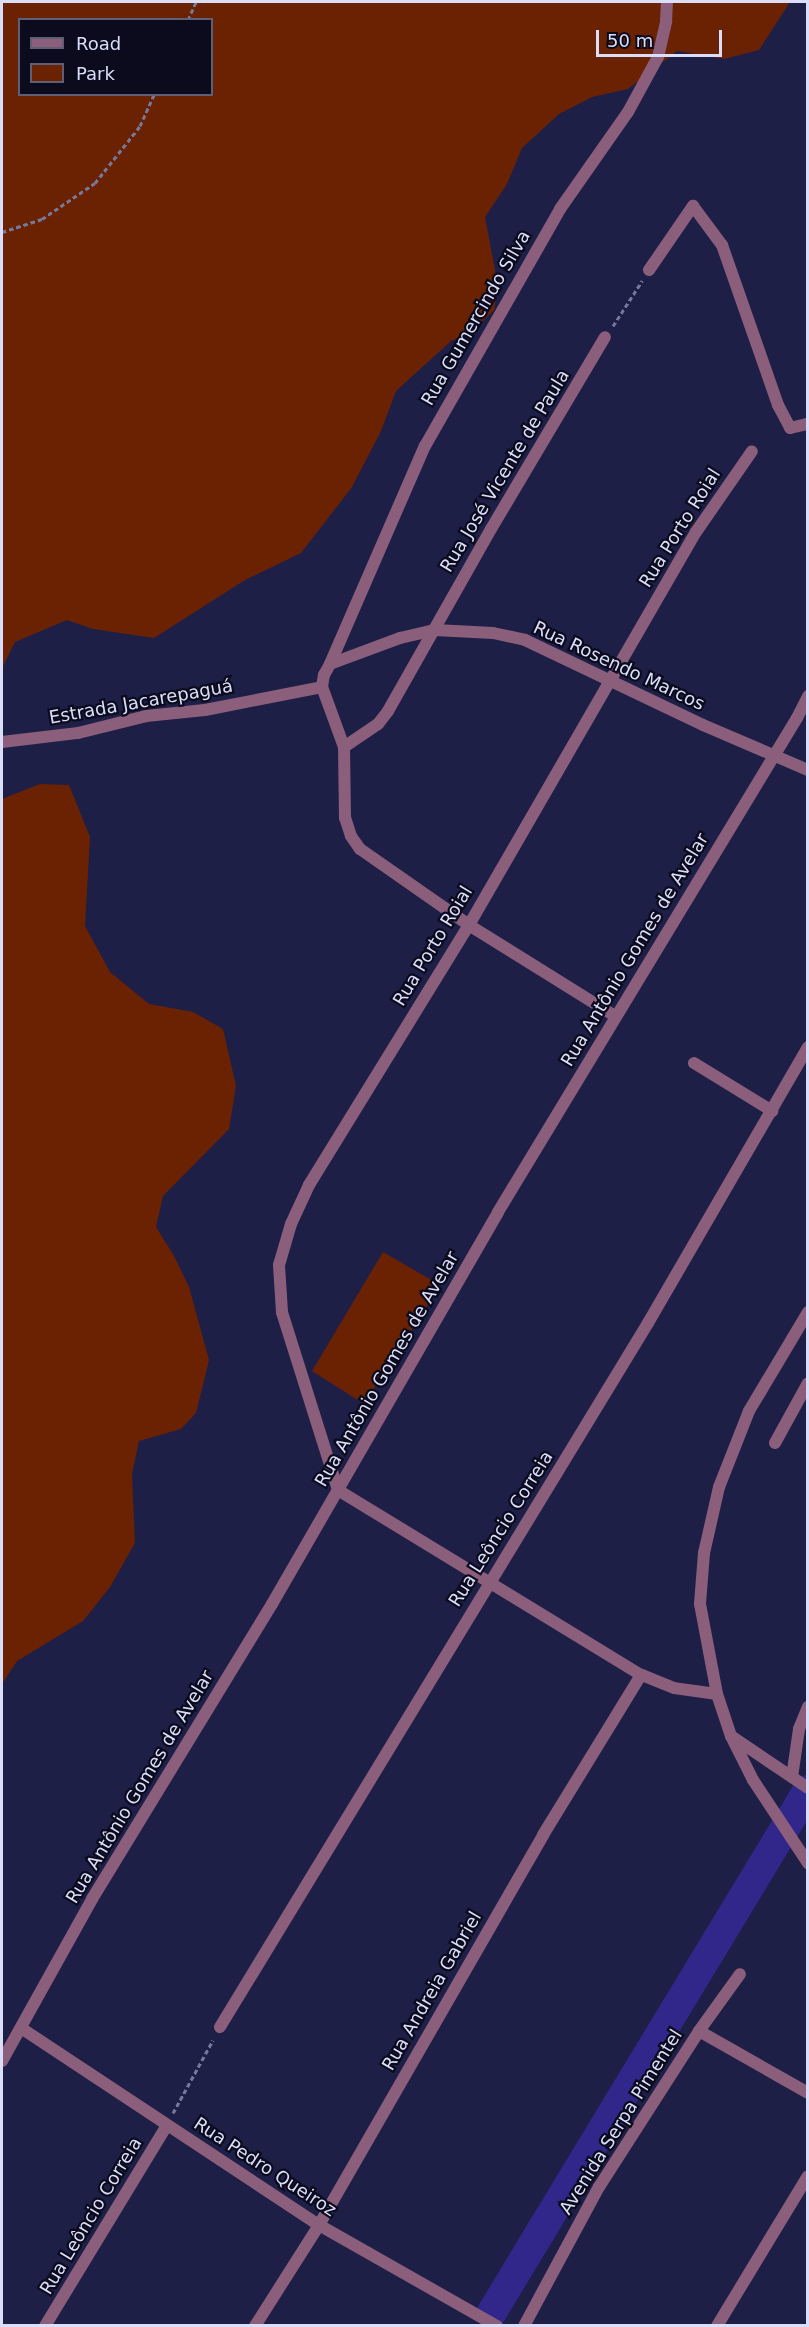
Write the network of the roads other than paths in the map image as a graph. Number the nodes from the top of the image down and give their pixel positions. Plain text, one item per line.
1 (668, 2) edge
2 (650, 270) road end
3 (605, 338) road end
4 (807, 424) edge
5 (752, 452) dead end
6 (435, 630) junction
7 (330, 664) junction
8 (611, 681) junction
9 (321, 687) junction
10 (807, 696) edge
11 (2, 742) edge
12 (345, 747) junction
13 (774, 757) junction
14 (807, 770) edge
15 (469, 925) junction
16 (615, 1016) junction
17 (807, 1047) edge
18 (694, 1063) dead end
19 (772, 1111) junction
20 (807, 1312) edge
21 (807, 1383) edge
22 (775, 1443) dead end
23 (338, 1490) junction
24 (489, 1581) junction
25 (641, 1675) junction
26 (717, 1694) junction
27 (807, 1707) edge
28 (731, 1736) junction
29 (793, 1778) junction
30 (807, 1788) edge
31 (804, 1858) edge
32 (740, 1974) dead end
33 (220, 2027) road end
34 (21, 2028) junction
35 (699, 2031) junction
36 (2, 2061) edge
37 (807, 2093) edge
38 (167, 2125) junction
39 (807, 2176) edge
40 (319, 2225) junction
41 (45, 2325) edge
42 (255, 2325) edge
43 (497, 2325) edge
44 (524, 2325) edge
45 (717, 2325) edge

1 - 7 street, Rua Gumercindo Silva
2 - 4 street
3 - 6 street, Rua José Vicente de Paula
5 - 8 street, Rua Porto Roial
6 - 7 street, Rua Rosendo Marcos
6 - 8 street, Rua Rosendo Marcos
6 - 12 street, Rua José Vicente de Paula
7 - 9 street
8 - 13 street, Rua Rosendo Marcos
8 - 15 street, Rua Porto Roial
9 - 11 street, Estrada Jacarepaguá
9 - 12 street
10 - 13 street, Rua Antônio Gomes de Avelar
12 - 15 street
13 - 14 street, Rua Rosendo Marcos
13 - 16 street, Rua Antônio Gomes de Avelar
15 - 16 street
15 - 23 street, Rua Porto Roial
16 - 23 street, Rua Antônio Gomes de Avelar
17 - 19 street, Rua Leôncio Correia
18 - 19 street
19 - 24 street, Rua Leôncio Correia
20 - 26 street
21 - 22 street
23 - 24 street
23 - 34 street, Rua Antônio Gomes de Avelar
24 - 25 street
24 - 33 street, Rua Leôncio Correia
25 - 26 street
25 - 40 street, Rua Andreia Gabriel
26 - 28 street
27 - 29 street
28 - 29 street
28 - 31 street
29 - 30 street
32 - 35 street, Avenida Serpa Pimentel
34 - 36 street, Rua Antônio Gomes de Avelar
34 - 38 street, Rua Pedro Queiroz
35 - 37 street
35 - 44 street, Avenida Serpa Pimentel
38 - 40 street, Rua Pedro Queiroz
38 - 41 street, Rua Leôncio Correia
39 - 45 street
40 - 42 street, Rua Andreia Gabriel
40 - 43 street, Rua Pedro Queiroz

